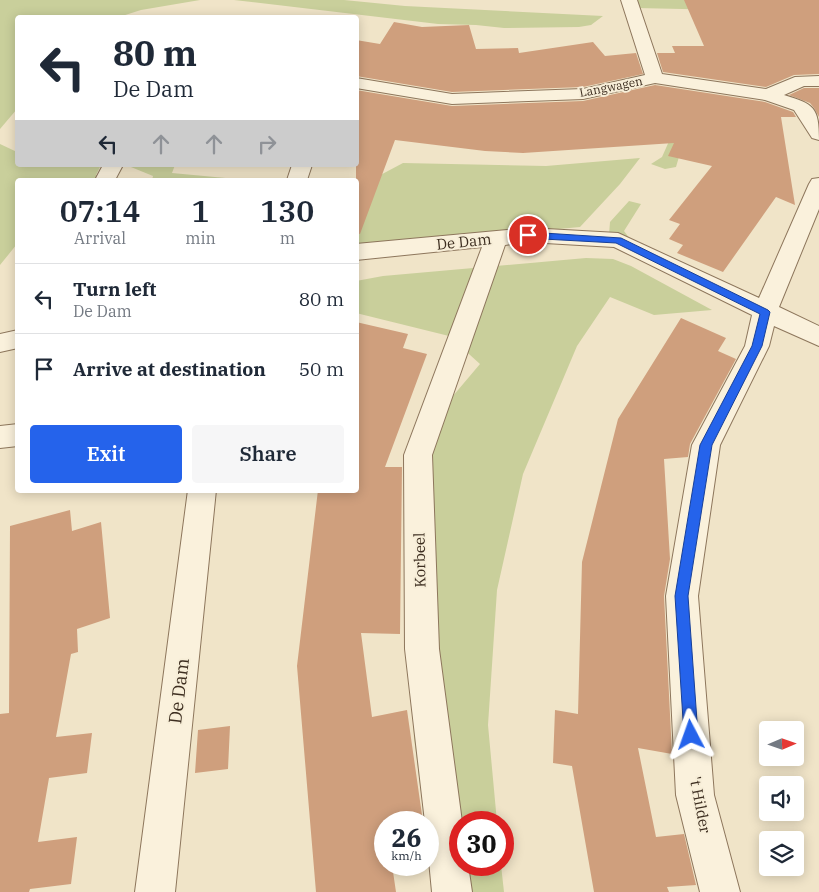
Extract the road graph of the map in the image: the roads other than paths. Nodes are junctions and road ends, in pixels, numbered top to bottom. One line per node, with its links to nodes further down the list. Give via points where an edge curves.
1 (629, 0): 2 (street)
2 (655, 78): 4 (street, Langwagen, via 583,94 452,99); 5 (street, Langwagen)
3 (819, 81): 5 (street, via 801,82)
4 (359, 84)
5 (768, 95): 6 (street, Langwagen, via 801,106)
6 (819, 134)
7 (819, 184): 10 (street)
8 (496, 239): 9 (street, De Dam); 10 (street, De Dam, via 528,235 618,240); 18 (street, Korbeel, via 418,455 422,649)
9 (359, 252)
10 (765, 312): 11 (street, De Dam); 19 (street, 't Hilder, via 757,346 706,445 682,596 695,795)
11 (819, 337)
12 (15, 340): 13 (street)
13 (0, 343)
14 (15, 435): 15 (street)
15 (0, 437)
16 (202, 493): 17 (street, De Dam)
17 (155, 892)
18 (452, 892)
19 (720, 892)

